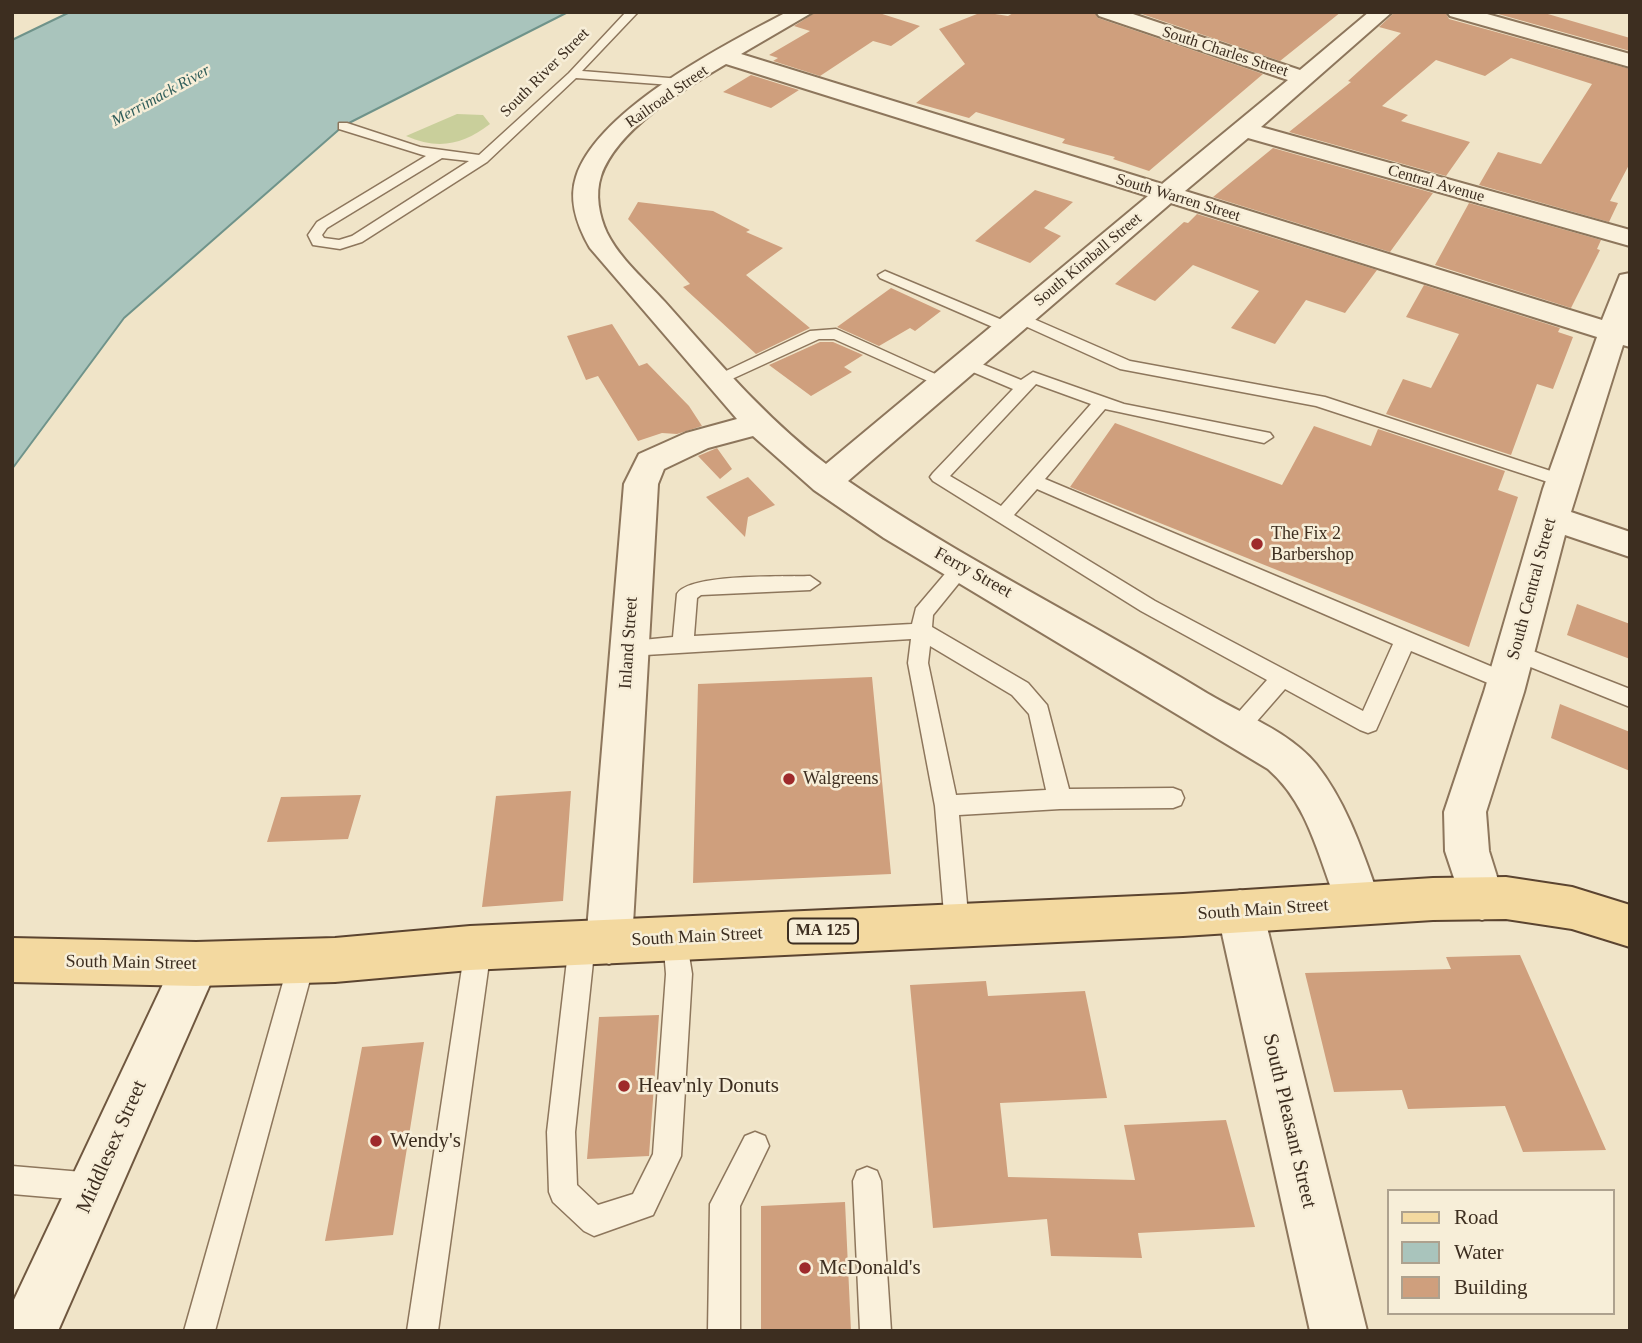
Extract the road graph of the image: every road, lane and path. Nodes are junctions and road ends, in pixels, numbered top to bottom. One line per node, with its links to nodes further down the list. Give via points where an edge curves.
1 (633, 12): 8 (lane, South River Street)
2 (803, 12): 6 (street, Railroad Street)
3 (1106, 12): 9 (street, South Charles Street)
4 (1382, 12): 9 (street, South Kimball Street)
5 (1457, 12): 7 (street)
6 (727, 57): 10 (street, Railroad Street); 15 (street, South Warren Street)
7 (1630, 61)
8 (573, 75): 10 (lane); 14 (lane, South River Street)
9 (1304, 78): 12 (street, South Kimball Street)
10 (681, 83): 16 (street, Railroad Street, via 621,129 598,153 588,176)
11 (343, 126): 13 (lane)
12 (1243, 129): 15 (street, South Kimball Street); 17 (street, Central Avenue)
13 (436, 155): 14 (lane); 14 (lane, South River Street, via 322,225 315,235 318,242 340,245 357,239)
14 (482, 159)
15 (1165, 195): 20 (street, South Kimball Street); 21 (street, South Warren Street)
16 (589, 221): 23 (street, Ferry Street, via 596,239 625,278)
17 (1630, 238)
18 (886, 275): 20 (lane)
19 (1630, 281): 21 (street, South Central Street)
20 (1014, 323): 22 (street, South Kimball Street); 31 (lane, via 1126,365 1319,401)
21 (1621, 335): 31 (street, South Central Street)
22 (968, 363): 24 (street, South Kimball Street); 25 (lane)
23 (715, 380): 24 (lane, via 816,334 836,334); 27 (street, Ferry Street)
24 (945, 382): 30 (street, South Kimball Street)
25 (1023, 387): 26 (lane, via 1033,377); 32 (lane, via 939,477)
26 (1102, 402): 28 (lane); 29 (lane)
27 (760, 424): 30 (street, Ferry Street); 39 (street, Inland Street, via 696,440 651,462 641,484)
28 (1264, 437)
29 (1034, 481): 32 (lane); 37 (lane)
30 (826, 482): 34 (street, Ferry Street)
31 (1557, 500): 33 (street); 40 (street, South Central Street)
32 (1003, 516): 41 (lane, via 1148,606)
33 (1630, 545)
34 (962, 567): 36 (lane, via 923,613); 43 (street, Ferry Street)
35 (810, 583): 38 (lane, via 698,588 687,594)
36 (922, 631): 38 (lane); 45 (lane, via 1020,689 1039,711); 46 (lane, via 918,663)
37 (1405, 640): 40 (lane); 41 (lane, via 1368,724)
38 (683, 645): 39 (lane)
39 (629, 648): 53 (street, Inland Street)
40 (1511, 667): 42 (lane); 47 (street, South Central Street, via 1465,812 1466,851)
41 (1282, 678): 43 (lane)
42 (1630, 698)
43 (1236, 730): 48 (street, Ferry Street, via 1288,762 1323,810)
44 (1173, 798): 45 (lane)
45 (1060, 799): 46 (lane)
46 (947, 806): 50 (lane)
47 (1482, 899): 48 (main road, South Main Street / MA 125); 51 (main road, South Main Street / MA 125, via 1572,908)
48 (1359, 903): 49 (main road, South Main Street / MA 125)
49 (1240, 911): 50 (main road, South Main Street / MA 125); 67 (street, South Pleasant Street)
50 (957, 926): 52 (main road, South Main Street / MA 125)
51 (1630, 926)
52 (676, 938): 53 (main road, South Main Street / MA 125); 53 (lane, via 679,974 667,1156 643,1205 594,1221 564,1192 561,1132)
53 (596, 942): 54 (main road, South Main Street / MA 125)
54 (478, 948): 56 (main road, South Main Street / MA 125); 64 (lane)
55 (12, 960): 57 (main road, South Main Street / MA 125)
56 (302, 961): 57 (main road, South Main Street / MA 125); 63 (lane)
57 (196, 964): 61 (street, Middlesex Street)
58 (755, 1146): 65 (lane, via 726,1204)
59 (12, 1180): 61 (lane)
60 (867, 1181): 66 (lane)
61 (94, 1187): 62 (street, Middlesex Street)
62 (29, 1331)
63 (199, 1331)
64 (422, 1331)
65 (724, 1331)
66 (876, 1331)
67 (1339, 1331)

